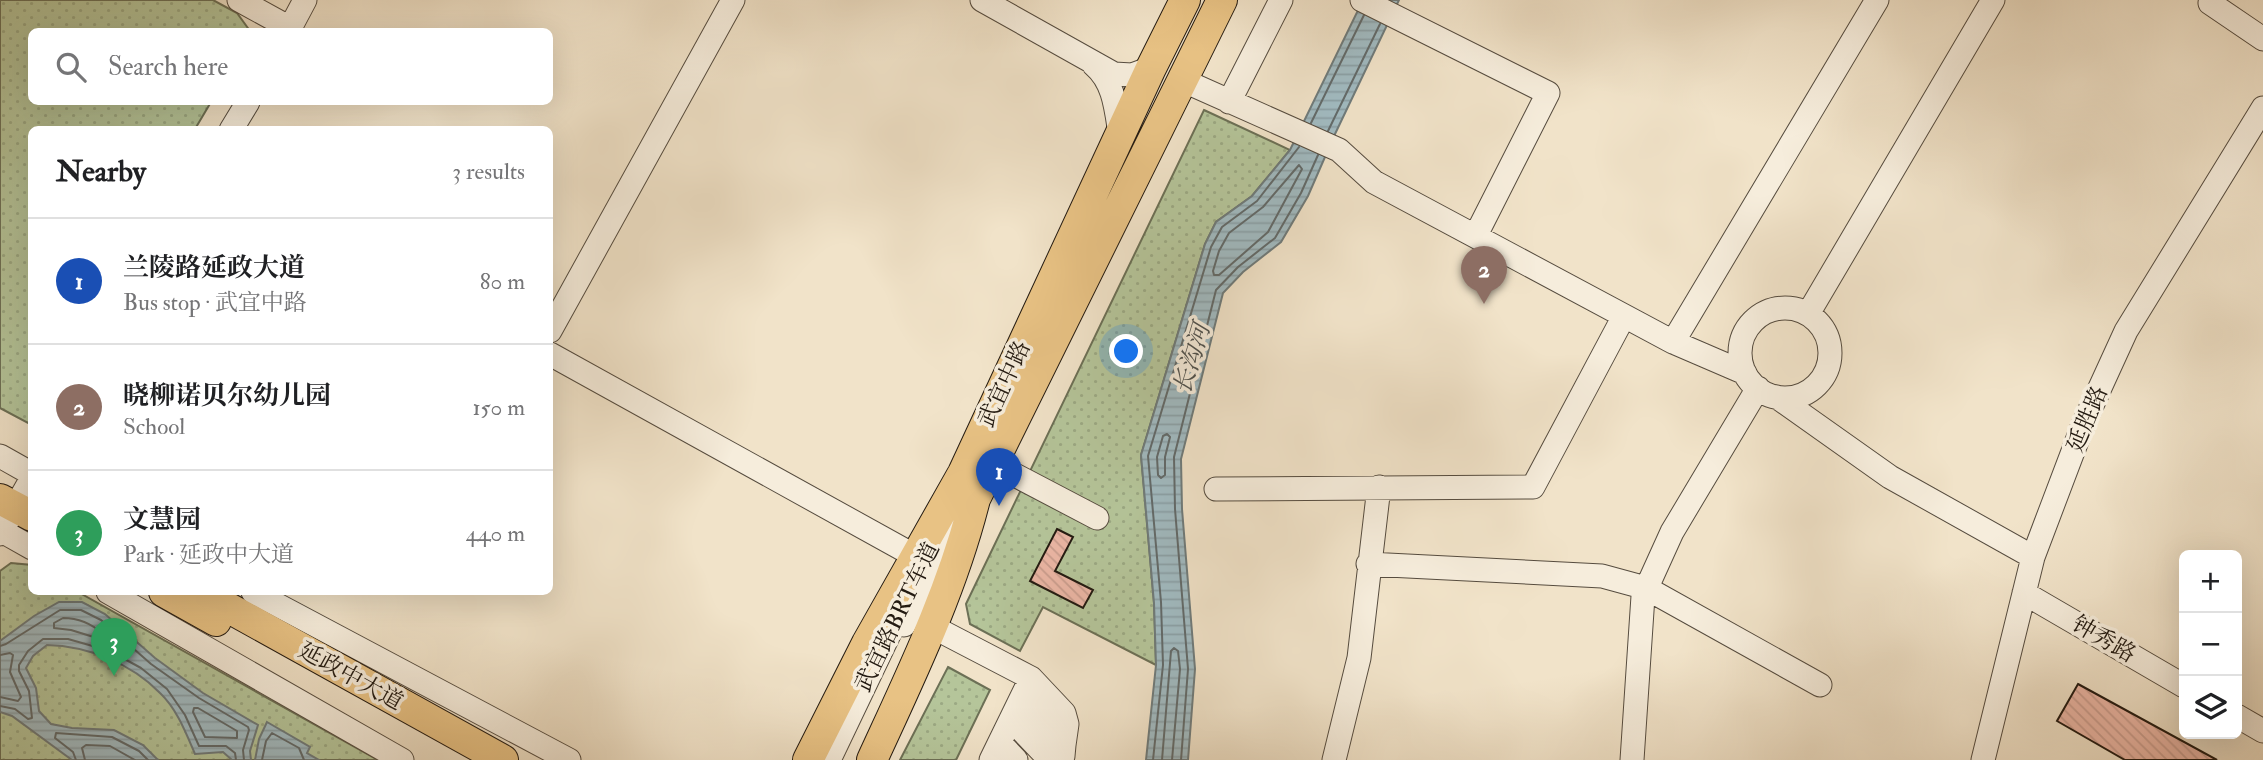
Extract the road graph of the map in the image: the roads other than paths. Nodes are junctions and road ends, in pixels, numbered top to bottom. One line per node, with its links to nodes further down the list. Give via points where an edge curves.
1 (239, 0): 12 (street)
2 (305, 0): 13 (street)
3 (733, 0): 26 (street)
4 (982, 0): 15 (street)
5 (1185, 0): 16 (main road, 武宜中路)
6 (1222, 0): 17 (main road, 武宜中路)
7 (1280, 0): 18 (street)
8 (1362, 0): 23 (street, via 1548,93)
9 (1877, 0): 27 (street)
10 (1993, 0): 24 (street)
11 (2210, 4): 14 (street)
12 (286, 28)
13 (290, 28)
14 (2263, 39)
15 (1092, 62): 16 (street, via 1114,74 1132,75); 22 (street, via 1105,74)
16 (1151, 68): 22 (main road, 武宜中路)
17 (1182, 80): 18 (street); 31 (main road, 武宜中路)
18 (1229, 102): 23 (street, via 1339,150 1374,182)
19 (245, 105): 21 (street)
20 (2263, 108): 39 (street, 延胜路, via 2126,331 2083,425)
21 (234, 126)
22 (1120, 134): 32 (main road, 武宜中路)
23 (1476, 235): 25 (street)
24 (1808, 314): 29 (street, via 1780,308 1766,312 1745,331 1741,359); 29 (street, via 1819,323 1830,348 1824,375 1804,393 1791,397)
25 (1624, 316): 27 (street); 33 (street, via 1533,487)
26 (553, 326)
27 (1673, 342): 29 (street)
28 (553, 356): 38 (street)
29 (1760, 386): 39 (street, via 1890,477); 41 (street, via 1672,532)
30 (0, 456): 35 (street)
31 (992, 463): 32 (main road, 武宜中路); 36 (street)
32 (969, 486): 38 (main road, 武宜中路); 47 (main road, 武宜中路, via 963,546); 61 (street, 武宜路BRT车道, via 951,506); 62 (street, 武宜路BRT车道)
33 (1379, 487): 34 (street); 40 (street)
34 (1216, 489)
35 (15, 504): 37 (street)
36 (1097, 518)
37 (28, 538)
38 (915, 556): 60 (main road, 武宜中路)
39 (2033, 557): 42 (street, 延胜路)
40 (1368, 564): 41 (street, via 1602,576); 65 (street, via 1359,658)
41 (1646, 588): 50 (street); 66 (street)
42 (2024, 593): 49 (street, 钟秀路); 67 (street, 延胜路)
43 (113, 595): 56 (street)
44 (169, 595): 57 (main road, 延政中大道)
45 (205, 595): 58 (main road, 延政中大道)
46 (259, 595): 59 (street)
47 (933, 627): 48 (street); 63 (main road, 武宜中路)
48 (1031, 678): 51 (street); 55 (street, via 1064,713 1067,724)
49 (2179, 683)
50 (1820, 685)
51 (1016, 709): 54 (street); 55 (street)
52 (2242, 719): 53 (street)
53 (2263, 731)
54 (996, 751): 64 (street)
55 (1059, 755)
56 (402, 760)
57 (462, 760)
58 (503, 760)
59 (569, 760)
60 (808, 760)
61 (829, 760)
62 (839, 760)
63 (872, 760)
64 (1016, 760)
65 (1334, 760)
66 (1632, 760)
67 (1983, 760)

